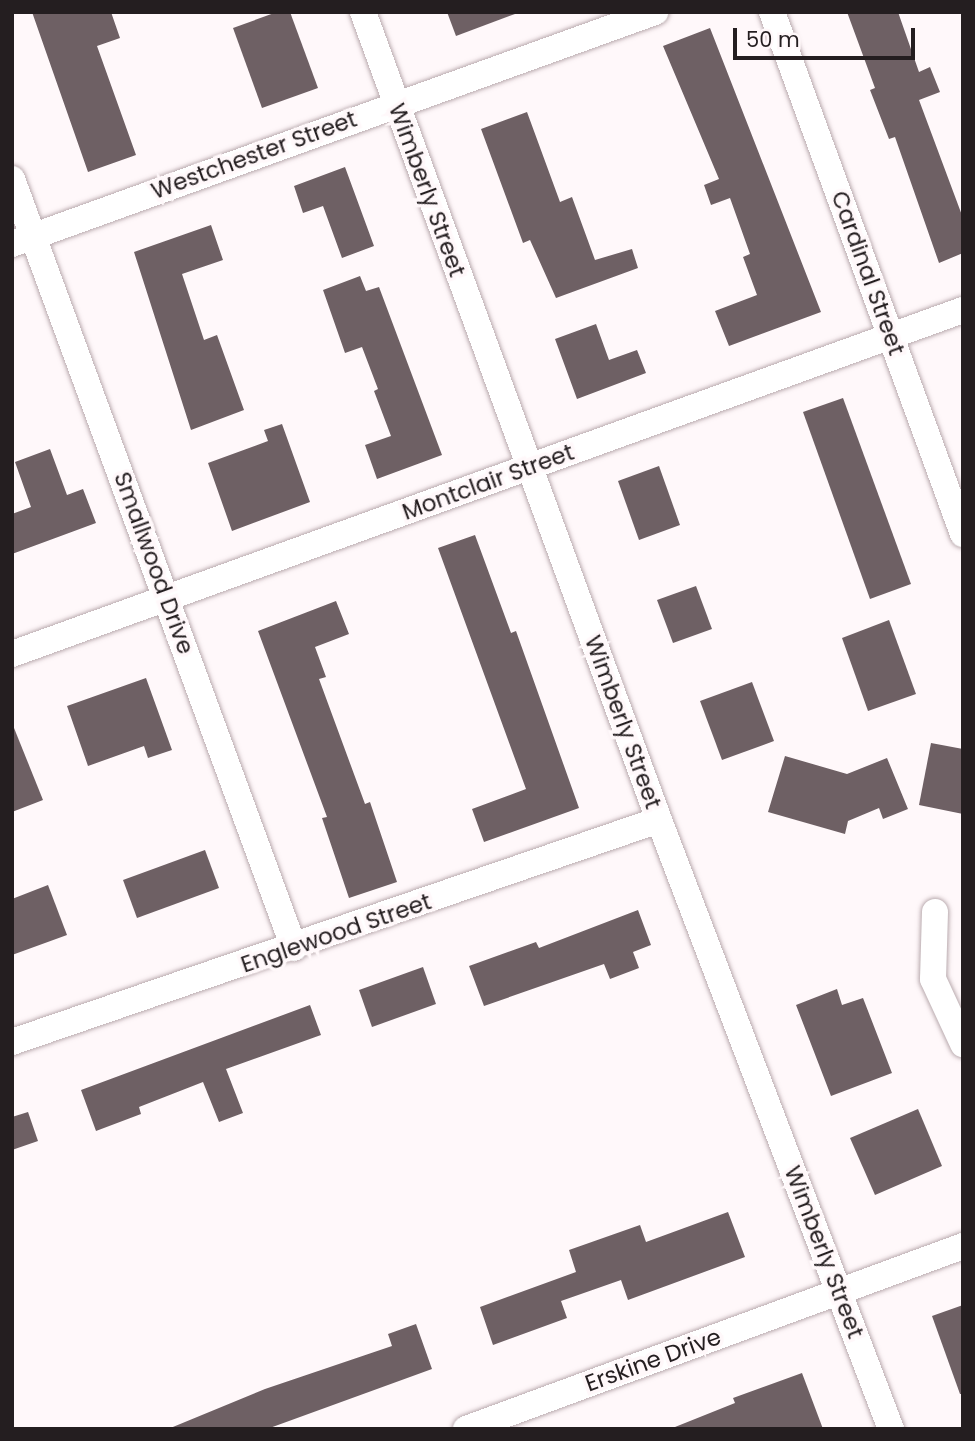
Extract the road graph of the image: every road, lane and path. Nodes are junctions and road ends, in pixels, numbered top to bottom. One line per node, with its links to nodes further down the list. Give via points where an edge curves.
1 (363, 12): 4 (street, Wimberly Street)
2 (655, 12): 4 (street, Westchester Street)
3 (772, 12): 8 (street, Cardinal Street)
4 (396, 103): 6 (street, Westchester Street); 9 (street, Wimberly Street)
5 (12, 179): 6 (street, Smallwood Drive)
6 (23, 240): 11 (street, Smallwood Drive)
7 (963, 310): 8 (street, Montclair Street)
8 (891, 335): 9 (street, Montclair Street); 10 (street, Cardinal Street)
9 (528, 467): 11 (street, Montclair Street); 13 (street, Wimberly Street)
10 (963, 534)
11 (168, 599): 12 (street, Montclair Street); 15 (street, Smallwood Drive)
12 (12, 654)
13 (659, 820): 15 (street, Englewood Street); 19 (street, Wimberly Street)
14 (935, 912): 17 (street, via 933,979)
15 (294, 948): 16 (street, Englewood Street)
16 (12, 1042)
17 (963, 1044)
18 (963, 1246): 19 (street, Erskine Drive)
19 (839, 1291): 20 (street, Erskine Drive); 21 (street, Wimberly Street)
20 (466, 1429)
21 (891, 1429)

